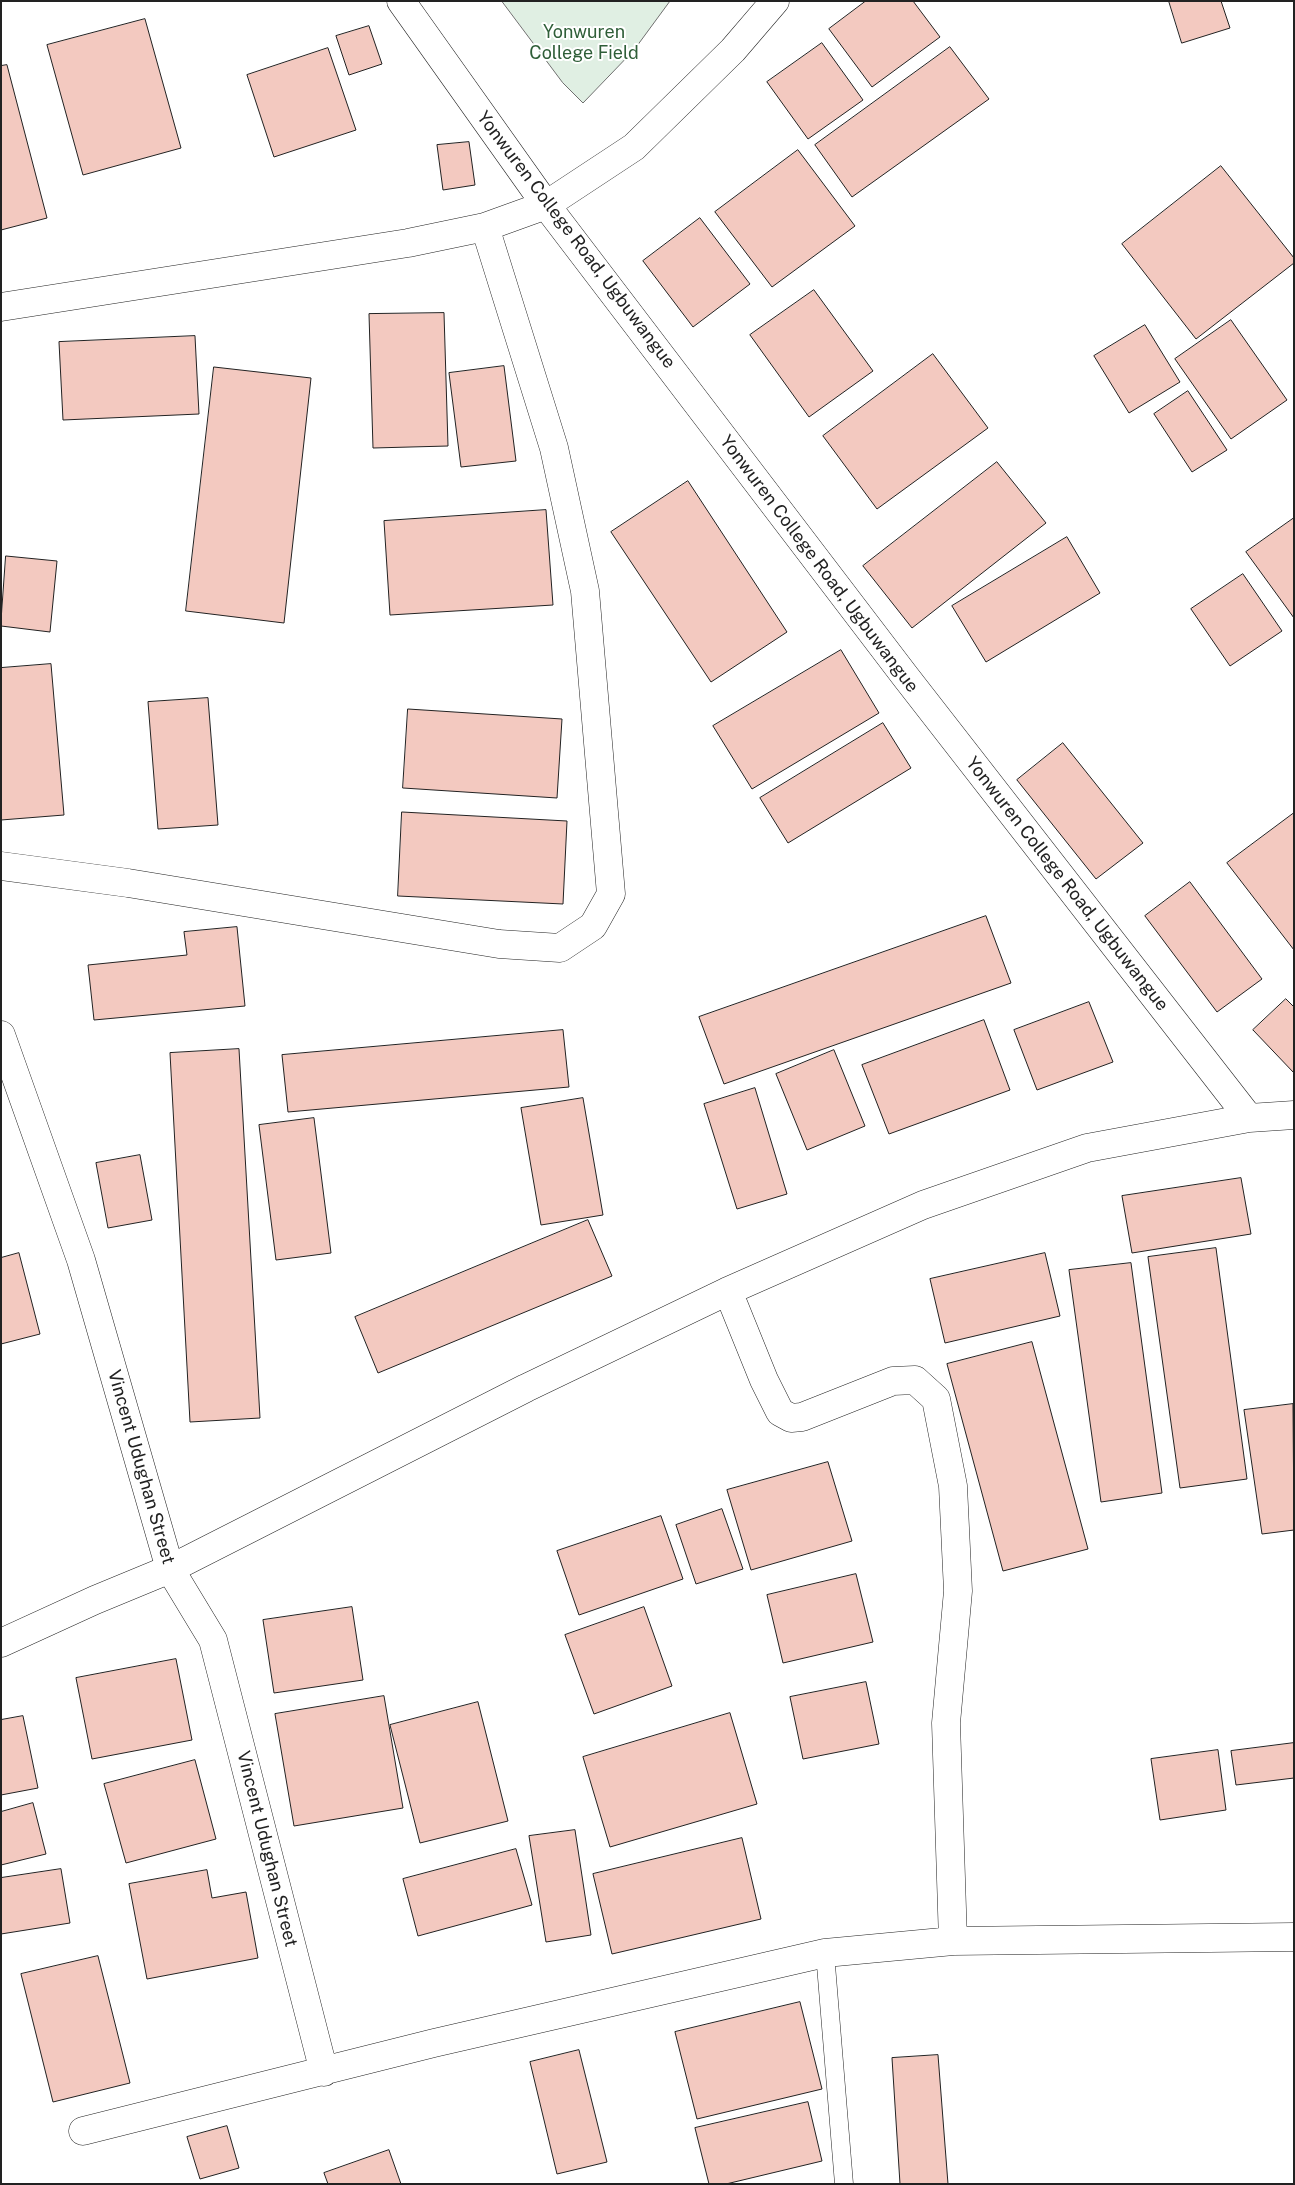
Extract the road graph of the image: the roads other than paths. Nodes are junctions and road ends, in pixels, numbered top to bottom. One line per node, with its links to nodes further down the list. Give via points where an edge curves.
1 (401, 1): 3 (street, Yonwuren College Road, Ugbuwangue)
2 (775, 1): 3 (street, via 733,50 634,147)
3 (546, 204): 4 (street); 9 (street, Yonwuren College Road, Ugbuwangue, via 904,676)
4 (484, 227): 5 (street, via 408,243); 6 (street, via 554,448 585,591 611,894 593,926 560,948 499,944)
5 (1, 307)
6 (1, 866)
7 (1, 1035): 11 (street, Vincent Udughan Street, via 81,1260)
8 (1294, 1115): 9 (street)
9 (1249, 1118): 10 (street, via 1087,1148 923,1205)
10 (728, 1291): 11 (street, via 526,1388); 14 (street, via 764,1380 780,1412 791,1418 802,1417 893,1381 915,1380 936,1399 953,1486 958,1591 946,1723)
11 (170, 1569): 12 (street); 16 (street, Vincent Udughan Street, via 213,1640)
12 (1, 1643)
13 (1294, 1937): 14 (street)
14 (954, 1941): 15 (street)
15 (825, 1953): 16 (street, via 434,2043); 18 (lane)
16 (324, 2072): 17 (street)
17 (83, 2131)
18 (844, 2184)

